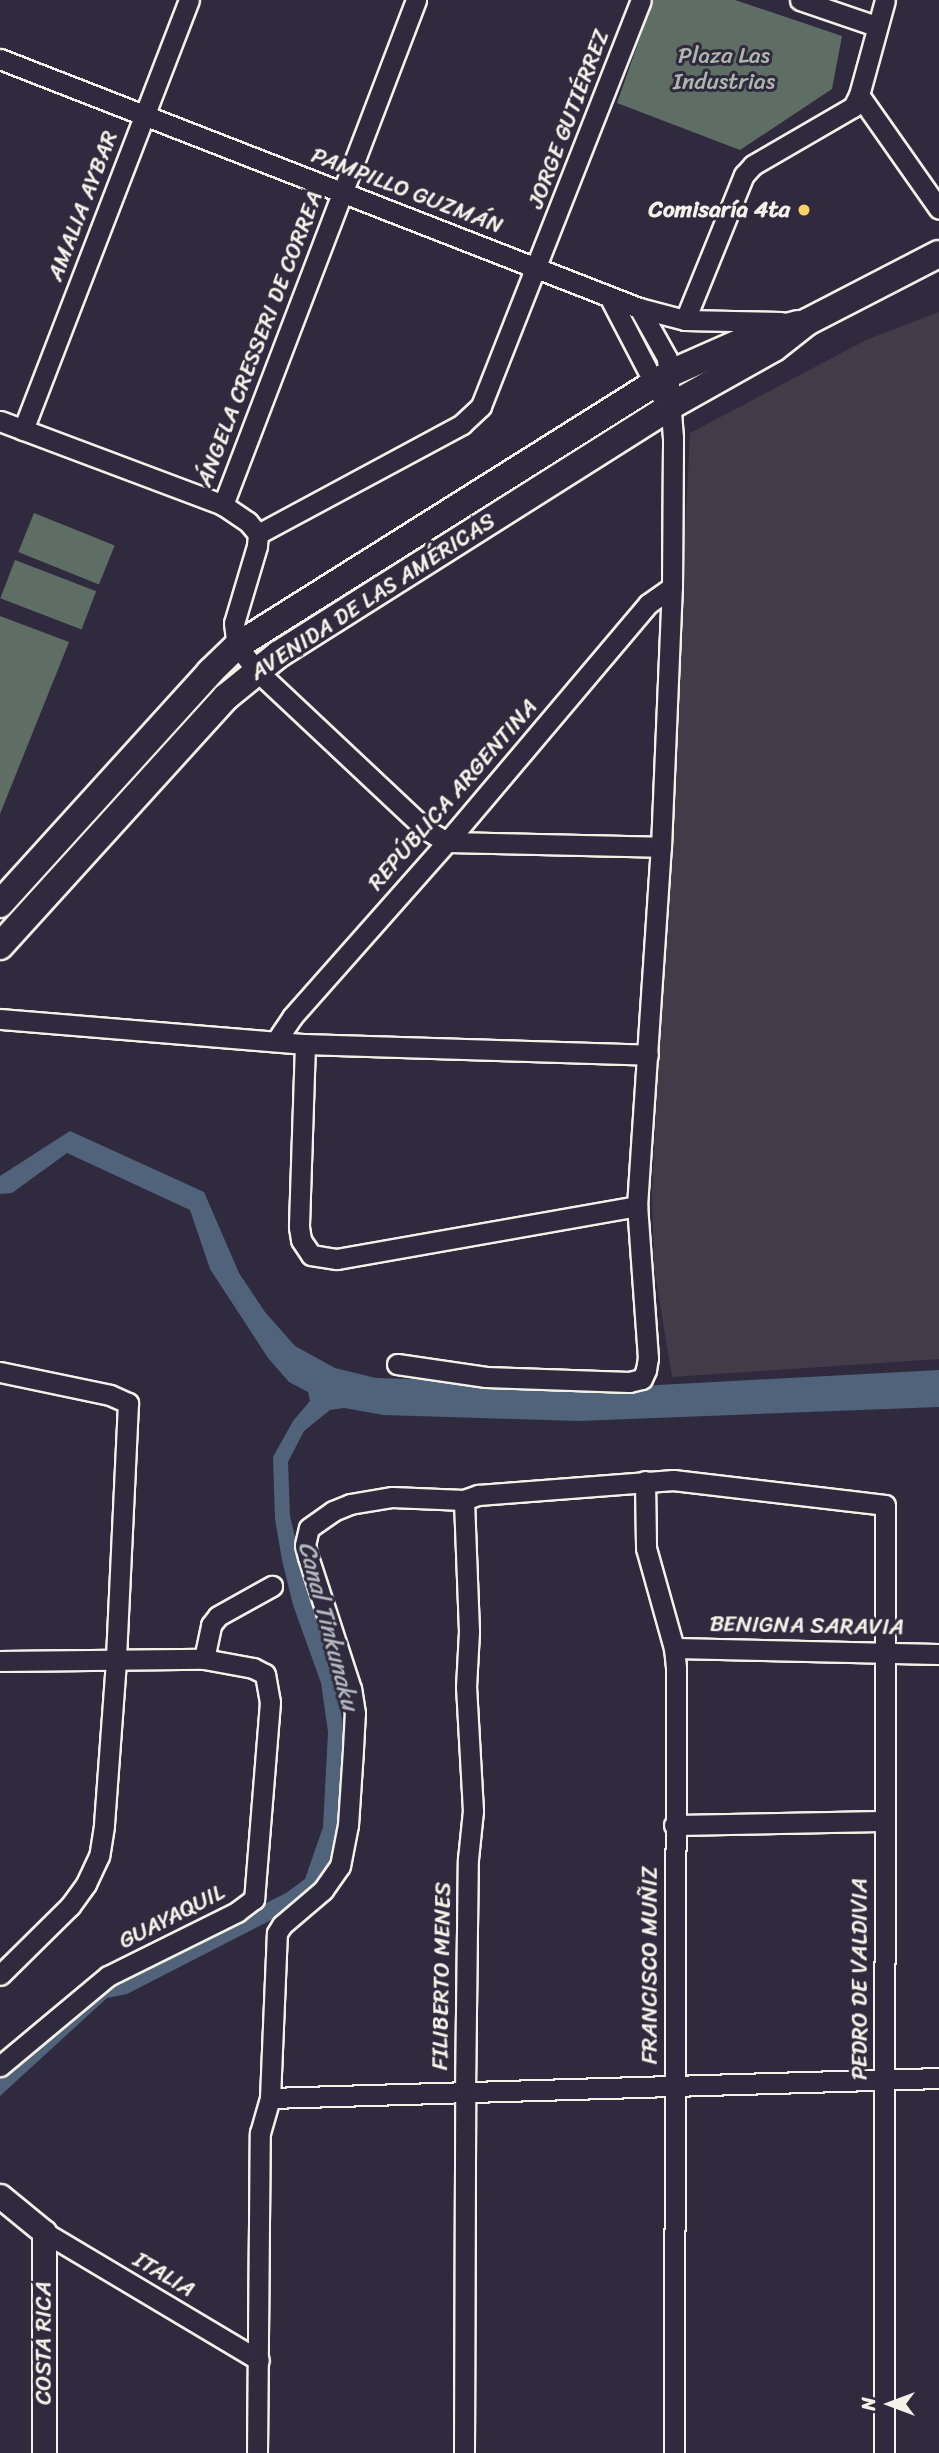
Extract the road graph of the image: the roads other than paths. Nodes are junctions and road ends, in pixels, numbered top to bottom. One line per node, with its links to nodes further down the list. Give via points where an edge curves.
1 (189, 0): 9 (street, AMALIA AYBAR)
2 (416, 0): 10 (street, ÁNGELA CRESSERI DE CORREA)
3 (642, 0): 13 (street, JORGE GUTIÉRREZ)
4 (800, 0): 6 (street)
5 (885, 0): 6 (street)
6 (876, 26): 8 (street)
7 (0, 59): 9 (street, PAMPILLO GUZMÁN)
8 (859, 95): 11 (street); 16 (street, via 842,115 744,175)
9 (145, 115): 10 (street, PAMPILLO GUZMÁN); 20 (street, AMALIA AYBAR)
10 (342, 193): 13 (street, PAMPILLO GUZMÁN); 21 (street, ÁNGELA CRESSERI DE CORREA)
11 (939, 209)
12 (939, 254): 17 (main road, AVENIDA DE LAS AMÉRICAS)
13 (538, 268): 14 (street, PAMPILLO GUZMÁN); 22 (street, JORGE GUTIÉRREZ, via 481,406 472,416)
14 (610, 298): 15 (street, PAMPILLO GUZMÁN); 18 (street)
15 (639, 309): 16 (street, PAMPILLO GUZMÁN); 18 (street, via 660,342)
16 (685, 320): 17 (street, PAMPILLO GUZMÁN)
17 (807, 322): 18 (main road, AVENIDA DE LAS AMÉRICAS, via 774,348)
18 (665, 388): 23 (street, via 673,438); 24 (main road, AVENIDA DE LAS AMÉRICAS); 25 (main road, AVENIDA DE LAS AMÉRICAS)
19 (0, 421): 20 (street)
20 (23, 430): 21 (street)
21 (223, 505): 22 (street, ÁNGELA CRESSERI DE CORREA)
22 (258, 534): 24 (street, via 234,623)
23 (672, 587): 26 (street, REPÚBLICA ARGENTINA, via 648,604); 27 (street)
24 (237, 646): 25 (street); 28 (main road, AVENIDA DE LAS AMÉRICAS)
25 (257, 671): 26 (street, via 425,829); 29 (main road, AVENIDA DE LAS AMÉRICAS, via 226,697)
26 (447, 842): 27 (street); 31 (street, REPÚBLICA ARGENTINA, via 292,1017)
27 (661, 847): 33 (street)
28 (0, 904)
29 (0, 946)
30 (0, 1019): 31 (street)
31 (276, 1041): 32 (street)
32 (305, 1044): 33 (street); 34 (street, via 299,1227 301,1240 312,1255 337,1259)
33 (648, 1055): 34 (street)
34 (637, 1206): 35 (street, via 648,1358 642,1379 486,1377)
35 (397, 1364)
36 (0, 1372): 45 (street, via 110,1395 128,1403)
37 (645, 1481): 38 (street, via 478,1495); 40 (street, FRANCISCO MUÑIZ, via 646,1548); 41 (street, PEDRO DE VALDIVIA, via 684,1480 885,1505)
38 (464, 1500): 53 (street, FILIBERTO MENES, via 472,1811); 54 (street, via 370,1500 333,1511 309,1528 305,1545 355,1713 344,1848 331,1882 277,1933)
39 (272, 1586): 43 (street, via 219,1616 211,1625)
40 (674, 1648): 41 (street, BENIGNA SARAVIA); 47 (street, FRANCISCO MUÑIZ)
41 (886, 1652): 42 (street, BENIGNA SARAVIA); 46 (street, PEDRO DE VALDIVIA)
42 (939, 1654)
43 (204, 1659): 45 (street); 49 (street, GUAYAQUIL, via 265,1674 270,1702 254,1899 237,1912 108,1976)
44 (0, 1661): 45 (street)
45 (116, 1661): 48 (street, via 99,1856 70,1906)
46 (884, 1821): 47 (street); 51 (street, PEDRO DE VALDIVIA)
47 (674, 1825): 52 (street, FRANCISCO MUÑIZ)
48 (0, 1975)
49 (0, 2066)
50 (939, 2078): 51 (street)
51 (885, 2079): 52 (street); 62 (street, PEDRO DE VALDIVIA)
52 (675, 2084): 53 (street); 61 (street, FRANCISCO MUÑIZ)
53 (465, 2093): 54 (street); 60 (street, FILIBERTO MENES)
54 (270, 2098): 57 (street, via 260,2133)
55 (0, 2196): 56 (street)
56 (44, 2232): 57 (street, ITALIA); 58 (street, COSTA RICA)
57 (258, 2360): 59 (street)
58 (44, 2453)
59 (257, 2453)
60 (464, 2453)
61 (674, 2453)
62 (884, 2453)

